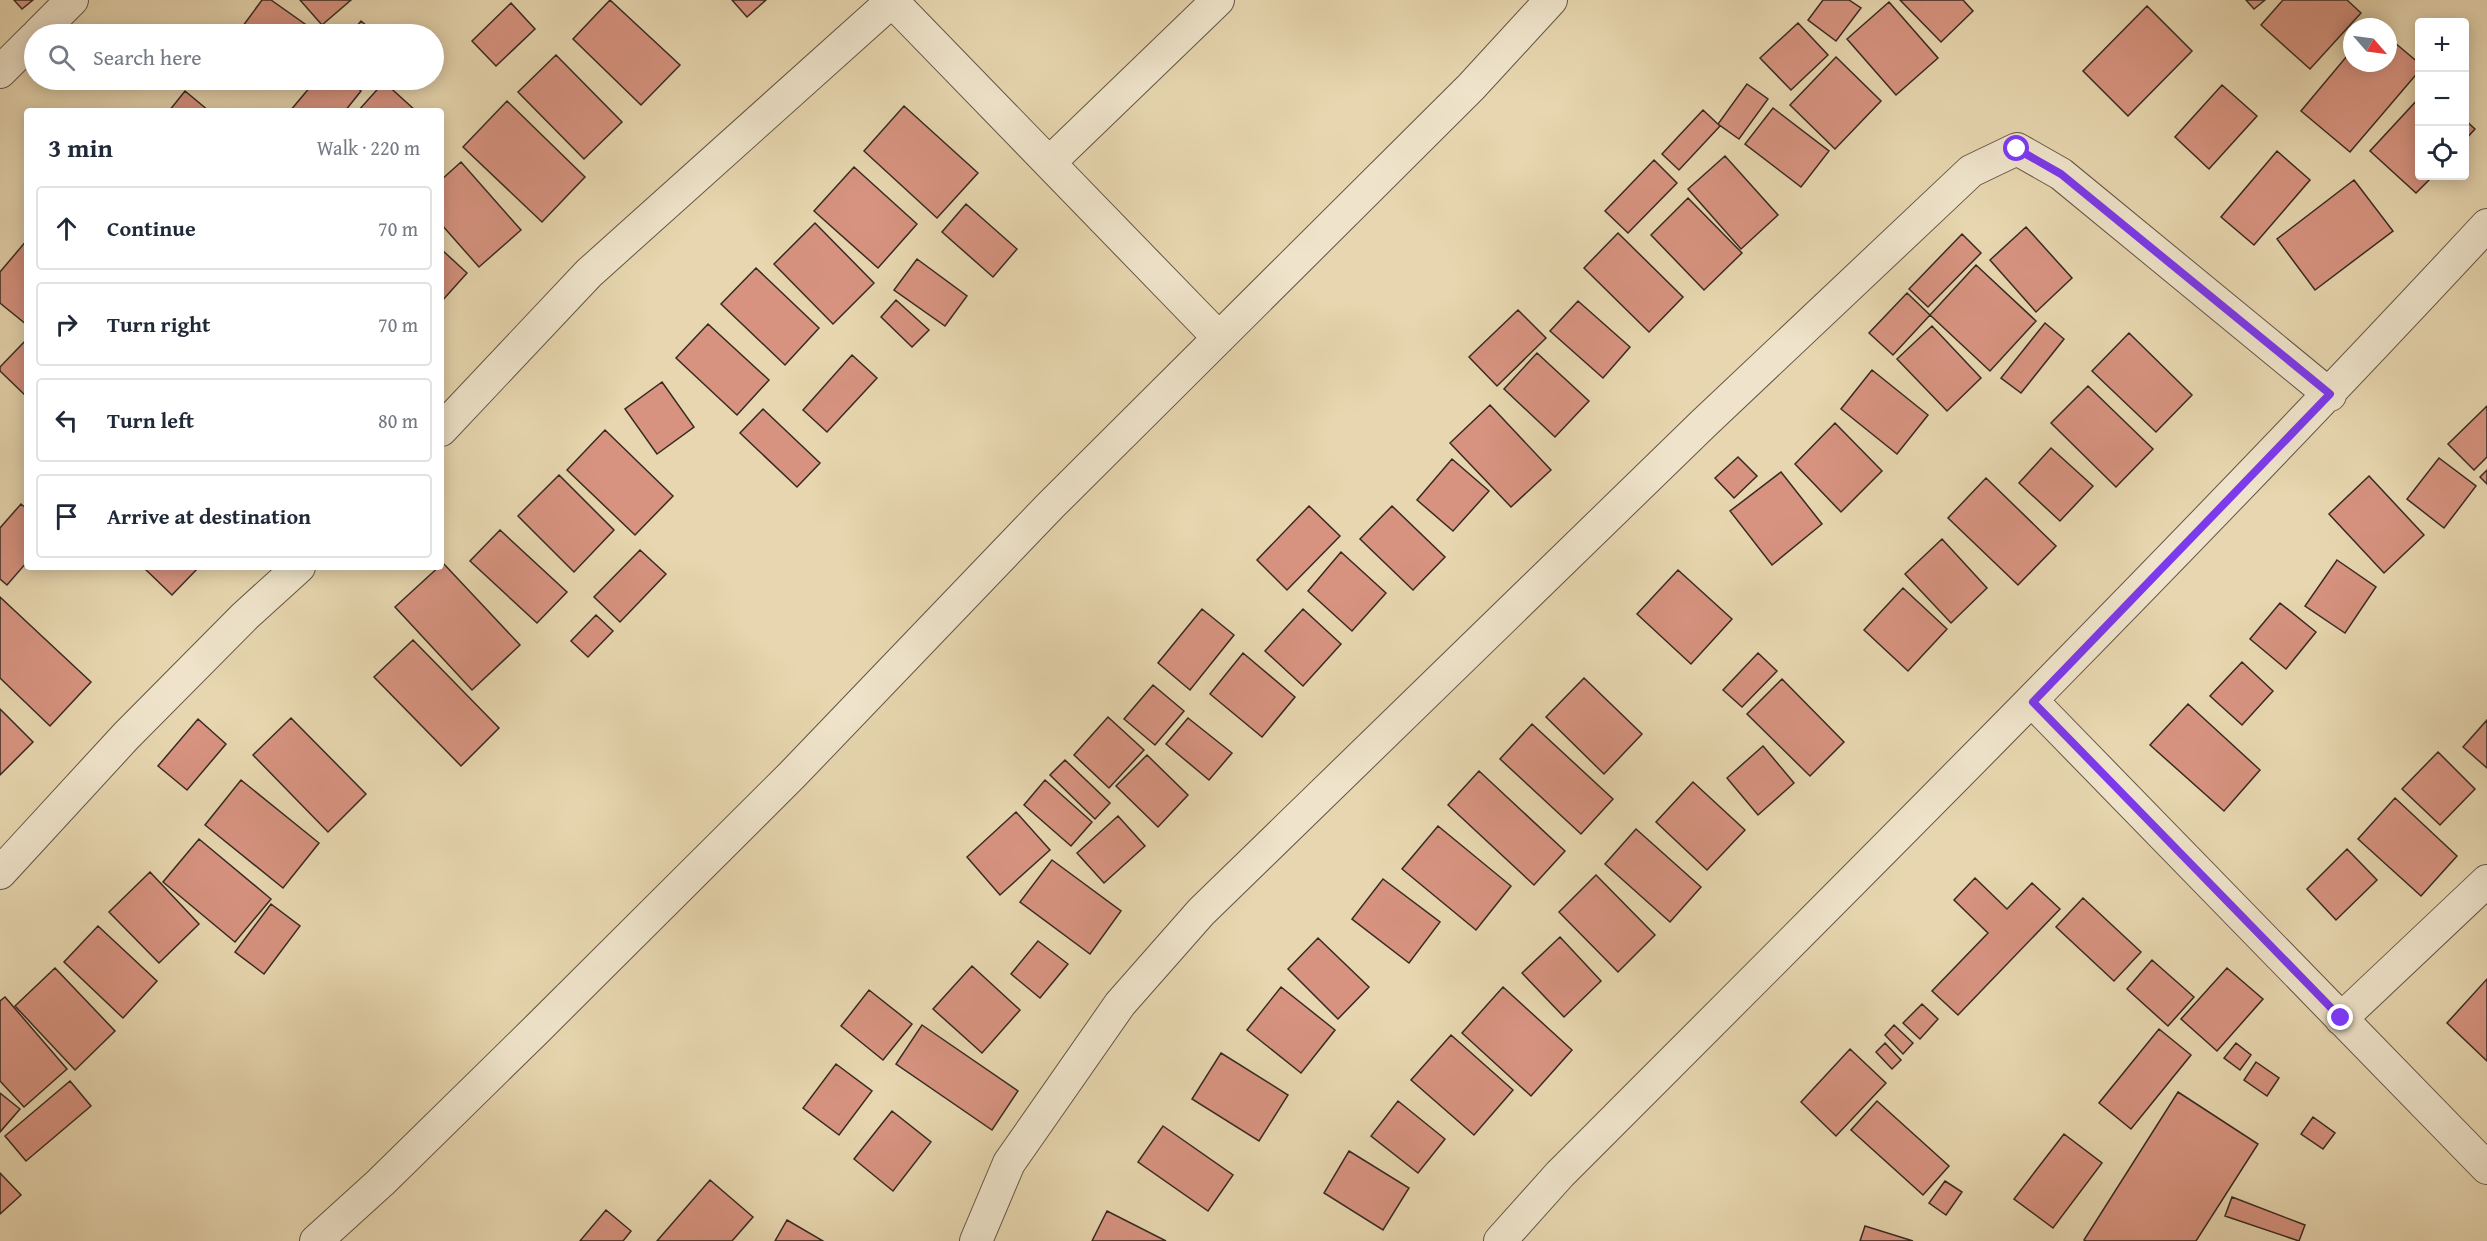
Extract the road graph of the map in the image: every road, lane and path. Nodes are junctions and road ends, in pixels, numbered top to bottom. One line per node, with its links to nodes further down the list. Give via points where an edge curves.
1 (72, 0): 5 (street)
2 (1218, 0): 8 (street)
3 (1551, 0): 10 (street, via 1472,87)
4 (892, 1): 8 (street); 12 (street, via 589,273)
5 (48, 24)
6 (24, 48): 7 (street)
7 (0, 72)
8 (1049, 163): 10 (street)
9 (2487, 225): 11 (street)
10 (1220, 338): 19 (street, via 1051,505 759,808 381,1182)
11 (2330, 394): 14 (street); 20 (street, via 2061,174 2017,149 1971,171 1703,424 1201,912 1120,1004 1009,1163)
12 (444, 427)
13 (296, 570): 15 (street, via 126,736)
14 (2033, 702): 17 (street); 21 (street, via 1569,1165)
15 (0, 873)
16 (2487, 881): 17 (street)
17 (2341, 1018): 18 (street)
18 (2487, 1168)
19 (316, 1241)
20 (976, 1241)
21 (1500, 1241)

